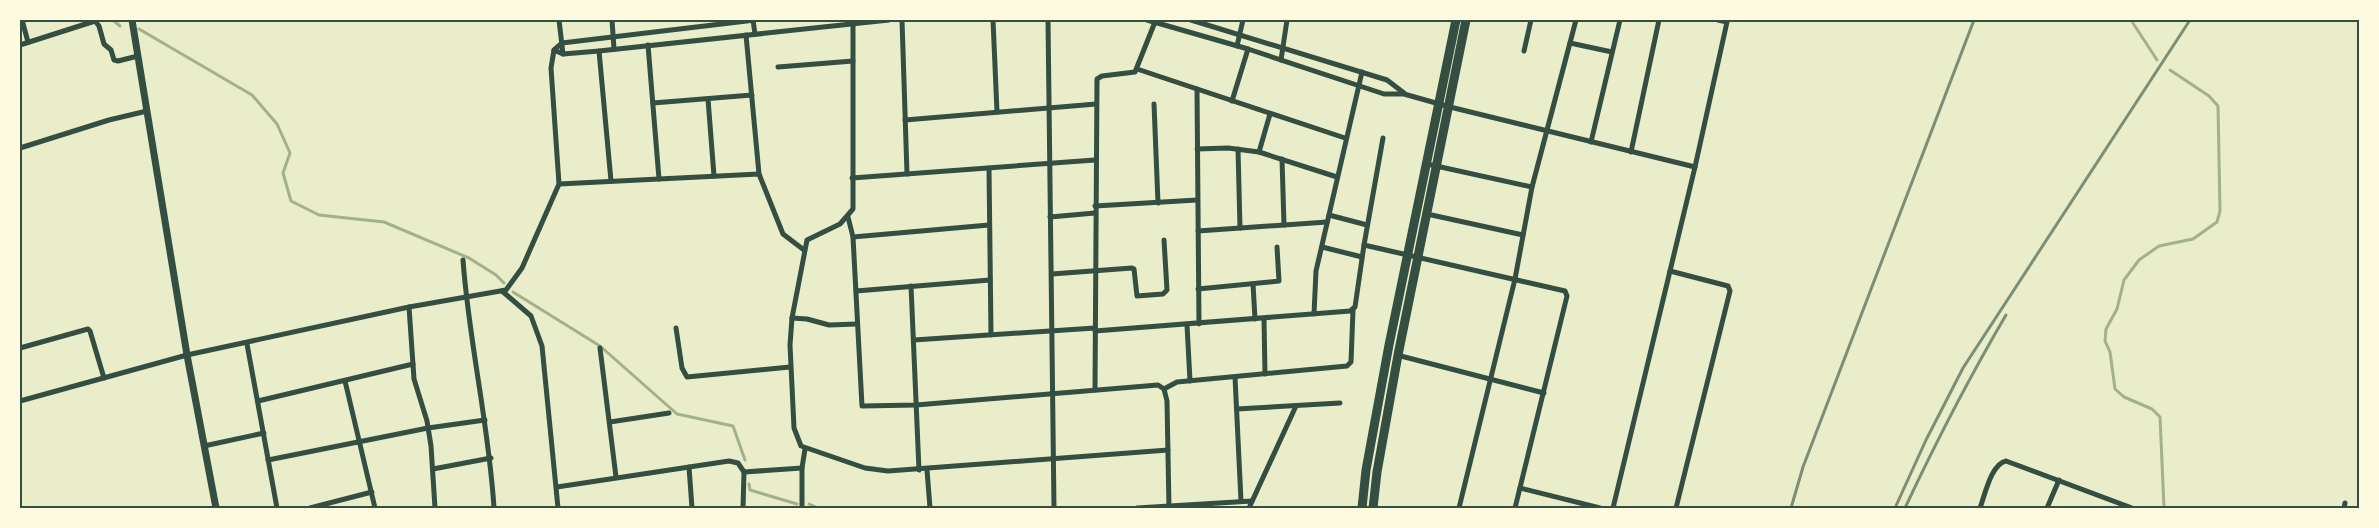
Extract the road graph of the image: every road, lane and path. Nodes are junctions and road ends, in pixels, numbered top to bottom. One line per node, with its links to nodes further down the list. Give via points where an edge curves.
1 (22, 20): 28 (street)
2 (132, 20): 42 (street)
3 (560, 20): 29 (street)
4 (612, 20): 27 (street)
5 (754, 20): 24 (street); 27 (street)
6 (889, 20): 21 (street)
7 (902, 20): 63 (street)
8 (993, 20): 61 (street)
9 (1048, 20): 58 (street)
10 (1147, 20): 22 (street)
11 (1192, 20): 23 (street); 26 (street)
12 (1243, 20): 26 (street)
13 (1287, 20): 36 (street)
14 (1456, 20): 57 (main road)
15 (1466, 20): 59 (main road)
16 (1531, 20): 38 (street)
17 (1576, 20): 30 (street)
18 (1620, 20): 40 (street)
19 (1659, 20): 72 (street)
20 (1718, 20): 78 (street, via 1727,22)
21 (853, 22): 24 (street); 44 (street)
22 (1155, 22): 23 (street); 46 (street)
23 (1191, 33): 33 (street)
24 (755, 34): 25 (street)
25 (746, 35): 32 (street); 51 (street)
26 (1240, 36): 33 (street); 36 (street)
27 (614, 38): 29 (street); 34 (street)
28 (28, 42): 31 (street); 42 (street, via 95,21 114,60)
29 (562, 43): 37 (street); 41 (street)
30 (1570, 43): 40 (street); 64 (street)
31 (20, 44)
32 (648, 46): 34 (street); 54 (street)
33 (1237, 46): 35 (street)
34 (614, 49): 39 (street)
35 (1248, 49): 43 (street); 53 (street)
36 (1283, 49): 43 (street); 47 (street)
37 (554, 50): 41 (street); 87 (street, via 551,68)
38 (1524, 50)
39 (599, 51): 41 (street); 86 (street)
40 (1612, 52): 67 (street)
41 (562, 54)
42 (138, 56): 60 (street)
43 (1281, 60): 48 (street)
44 (853, 61): 45 (street); 84 (street)
45 (778, 68)
46 (1137, 69): 49 (street); 55 (street, via 1132,74 1098,77)
47 (1362, 72): 48 (street); 50 (street, via 1387,80)
48 (1358, 85): 50 (street, via 1384,94); 65 (street)
49 (1197, 89): 53 (street); 69 (street)
50 (1404, 94): 57 (street)
51 (752, 95): 52 (street); 80 (street)
52 (708, 99): 54 (street); 82 (street)
53 (1232, 101): 62 (street)
54 (653, 103): 85 (street)
55 (1096, 104): 58 (street); 73 (street)
56 (1154, 104): 90 (street)
57 (1439, 104): 59 (street); 76 (main road)
58 (1050, 107): 61 (street); 75 (street)
59 (1450, 107): 64 (street); 77 (main road)
60 (147, 111): 68 (street); 142 (street)
61 (997, 112): 63 (street)
62 (1270, 114): 65 (street); 71 (street)
63 (905, 120): 81 (street)
64 (1547, 131): 67 (street); 88 (street)
65 (1345, 138): 83 (street)
66 (1384, 138): 100 (street)
67 (1591, 142): 72 (street)
68 (20, 148)
69 (1197, 148): 70 (street); 89 (street)
70 (1238, 149): 71 (street); 101 (street)
71 (1259, 152): 74 (street)
72 (1631, 152): 78 (street)
73 (1095, 160): 75 (street); 91 (street)
74 (1282, 160): 83 (street); 99 (street)
75 (1049, 164): 79 (street); 96 (street)
76 (1427, 164): 77 (street); 111 (main road)
77 (1436, 166): 88 (street); 94 (main road)
78 (1696, 167): 114 (street)
79 (988, 168): 81 (street); 98 (street)
80 (759, 174): 82 (street); 109 (street, via 779,226 788,239)
81 (907, 174): 84 (street)
82 (714, 176): 85 (street)
83 (1337, 177): 93 (street)
84 (852, 178): 95 (street, via 853,209)
85 (658, 179): 86 (street)
86 (611, 181): 87 (street)
87 (559, 184): 121 (street, via 522,268)
88 (1532, 186): 103 (street)
89 (1197, 200): 90 (street); 102 (street)
90 (1158, 202): 91 (street)
91 (1095, 206): 92 (street)
92 (1095, 213): 96 (street); 113 (street)
93 (1329, 214): 97 (street); 100 (street)
94 (1427, 214): 103 (street); 111 (main road)
95 (848, 217): 104 (street); 109 (street, via 807,240)
96 (1050, 217): 115 (street)
97 (1327, 222): 99 (street); 108 (street)
98 (990, 225): 104 (street); 117 (street)
99 (1284, 225): 101 (street)
100 (1367, 225): 106 (street)
101 (1240, 228): 102 (street)
102 (1198, 231): 120 (street)
103 (1523, 235): 116 (street)
104 (853, 237): 122 (street)
105 (1164, 240): 113 (street, via 1166,290 1163,294 1137,296 1134,268)
106 (1364, 245): 110 (street); 111 (street)
107 (1277, 247): 118 (street, via 1279,281)
108 (1322, 247): 110 (street); 126 (street, via 1314,281)
109 (804, 250): 127 (street)
110 (1362, 256): 125 (street)
111 (1412, 258): 116 (street); 141 (main road); 143 (main road)
112 (463, 260): 123 (street)
113 (1095, 271): 115 (street); 134 (street)
114 (1670, 271): 207 (street); 208 (street, via 1728,286 1730,291)
115 (1052, 274): 135 (street)
116 (1515, 279): 149 (street); 155 (street, via 1565,291 1567,296)
117 (990, 280): 119 (street); 136 (street)
118 (1253, 284): 120 (street); 128 (street)
119 (911, 286): 122 (street); 137 (street)
120 (1198, 289): 131 (street)
121 (502, 291): 123 (street); 182 (street, via 531,316 542,346)
122 (856, 291): 130 (street)
123 (466, 299): 124 (street); 163 (street)
124 (409, 308): 138 (street); 144 (street)
125 (1353, 310): 126 (street); 146 (street, via 1350,365)
126 (1314, 314): 129 (street)
127 (792, 318): 130 (street, via 829,325); 145 (street)
128 (1255, 319): 129 (street); 131 (street)
129 (1264, 319): 146 (street)
130 (857, 324): 159 (street, via 862,406)
131 (1199, 324): 132 (street)
132 (1187, 325): 134 (street); 151 (street)
133 (676, 328): 145 (street, via 682,368 687,377)
134 (1095, 329): 135 (street); 153 (street)
135 (1053, 331): 136 (street); 154 (street)
136 (991, 336): 137 (street)
137 (914, 340): 159 (street)
138 (247, 344): 142 (street); 156 (street)
139 (20, 348): 148 (street, via 88,329)
140 (600, 348): 164 (street)
141 (1388, 352): 143 (street); 202 (main road)
142 (187, 355): 148 (street); 168 (street)
143 (1398, 355): 149 (street); 203 (main road)
144 (413, 364): 150 (street); 165 (street)
145 (790, 367): 169 (street, via 794,428 801,446)
146 (1265, 374): 147 (street)
147 (1235, 377): 151 (street); 161 (street)
148 (104, 378): 157 (street)
149 (1490, 380): 155 (street); 204 (street)
150 (345, 381): 156 (street); 167 (street)
151 (1190, 381): 152 (street, via 1177,382)
152 (1164, 389): 153 (street, via 1158,385); 170 (street)
153 (1095, 390): 154 (street)
154 (1053, 393): 159 (street); 172 (street)
155 (1544, 393): 183 (street)
156 (258, 401): 166 (street)
157 (20, 402)
158 (1340, 403): 160 (street)
159 (916, 405): 177 (street)
160 (1296, 406): 161 (street); 186 (street)
161 (1237, 409): 185 (street)
162 (669, 413): 164 (street)
163 (485, 420): 165 (street); 171 (street)
164 (610, 422): 180 (street)
165 (428, 428): 167 (street); 176 (street)
166 (264, 433): 168 (street); 173 (street)
167 (360, 441): 173 (street); 184 (street)
168 (204, 446): 188 (street)
169 (805, 448): 175 (street); 177 (street, via 865,468)
170 (1168, 450): 172 (street); 187 (street)
171 (491, 458): 176 (street); 193 (street)
172 (1053, 459): 178 (street); 199 (street)
173 (268, 460): 189 (street)
174 (689, 466): 179 (street, via 730,461 738,463); 180 (street); 195 (street)
175 (802, 468): 179 (street); 197 (street)
176 (433, 470): 192 (street)
177 (919, 470): 178 (street)
178 (927, 470): 198 (street)
179 (744, 472): 196 (street)
180 (616, 477): 182 (street)
181 (2059, 480): 209 (street, via 2002,461 1995,469); 210 (street); 211 (street)
182 (557, 486): 194 (street)
183 (1520, 488): 205 (street); 206 (street)
184 (372, 492): 190 (street); 191 (street)
185 (1241, 501): 186 (street); 187 (street)
186 (1252, 501): 201 (street)
187 (1169, 507): 200 (street)
188 (216, 508)
189 (277, 508)
190 (310, 508)
191 (375, 508)
192 (435, 508)
193 (494, 508)
194 (558, 508)
195 (692, 508)
196 (743, 508)
197 (802, 508)
198 (930, 508)
199 (1054, 508)
200 (1137, 508)
201 (1249, 508)
202 (1362, 508)
203 (1373, 508)
204 (1459, 508)
205 (1515, 508)
206 (1600, 508)
207 (1613, 508)
208 (1676, 508)
209 (1980, 508)
210 (2047, 508)
211 (2132, 508)

